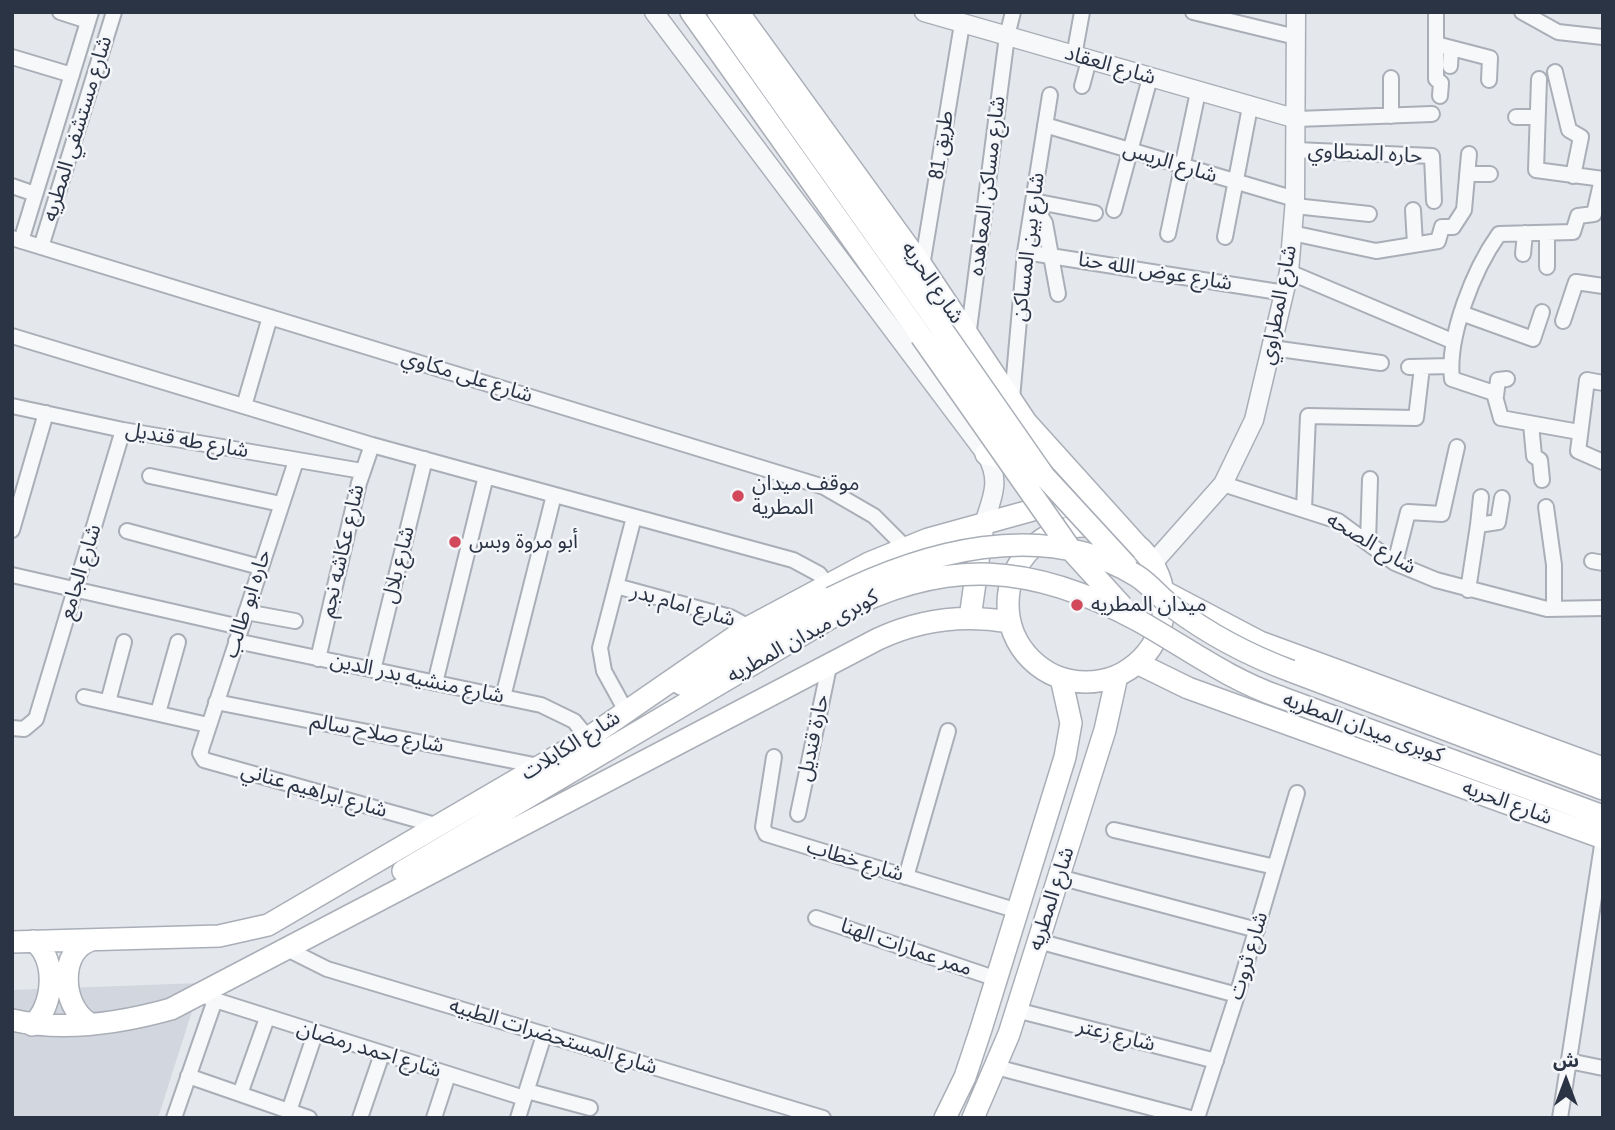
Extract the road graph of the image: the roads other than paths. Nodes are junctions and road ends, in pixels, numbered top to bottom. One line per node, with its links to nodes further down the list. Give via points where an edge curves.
1 (60, 12): 15 (street)
2 (114, 12): 66 (street, شارع مستشفي المطريه)
3 (691, 12): 80 (main road)
4 (718, 12): 80 (main road)
5 (738, 12): 70 (main road, شارع الحريه)
6 (924, 12): 16 (street, شارع العقاد)
7 (1013, 12): 17 (street, شارع مساكن المعاهده)
8 (1082, 12): 22 (street)
9 (1193, 12): 13 (street)
10 (1296, 12): 18 (street, شارع المطراوي)
11 (1436, 12): 20 (street)
12 (1522, 12): 19 (street, via 1558,32)
13 (1210, 14): 18 (street)
14 (658, 15): 100 (street)
15 (90, 17): 25 (street, شارع مستشفي المطريه)
16 (951, 18): 17 (street, شارع العقاد); 70 (street, طريق 81)
17 (1007, 36): 22 (street, شارع العقاد); 82 (street, شارع مساكن المعاهده)
18 (1296, 37): 39 (street, شارع المطراوي)
19 (1603, 37)
20 (1443, 46): 23 (street); 29 (street, via 1490,58); 33 (street, via 1436,79 1441,83)
21 (12, 57): 25 (street)
22 (1081, 58): 26 (street, شارع العقاد); 30 (street)
23 (1450, 65)
24 (1555, 72): 47 (street, via 1569,130 1581,137)
25 (72, 75): 51 (street, شارع مستشفي المطريه)
26 (1150, 78): 31 (street, شارع العقاد); 42 (street)
27 (1391, 78): 36 (street)
28 (1539, 79): 38 (street)
29 (1489, 80)
30 (1082, 86)
31 (1198, 92): 34 (street, شارع العقاد); 44 (street)
32 (1050, 95): 40 (street, شارع بين المساكن)
33 (1440, 96)
34 (1250, 107): 39 (street, شارع العقاد); 49 (street)
35 (1432, 114): 36 (street)
36 (1391, 116): 39 (street)
37 (1516, 117): 38 (street)
38 (1537, 117): 47 (street, via 1535,170)
39 (1297, 119): 41 (street, شارع المطراوي)
40 (1045, 125): 42 (street, شارع الريس); 53 (street, شارع بين المساكن)
41 (1296, 150): 52 (street, حاره المنطاوي, via 1432,156); 54 (street, شارع المطراوي)
42 (1130, 151): 44 (street, شارع الريس); 55 (street)
43 (1469, 153): 45 (street)
44 (1183, 167): 49 (street, شارع الريس); 62 (street)
45 (1467, 174): 46 (street); 65 (street, via 1464,212 1454,225 1442,228 1438,240)
46 (1490, 174)
47 (1573, 176): 48 (street)
48 (1603, 179): 61 (street, via 1594,214 1578,216 1573,232)
49 (1236, 182): 54 (street, شارع الريس); 63 (street)
50 (12, 186): 51 (street)
51 (35, 194): 64 (street, شارع مستشفي المطريه)
52 (1434, 201)
53 (1033, 203): 57 (street); 67 (street, شارع بين المساكن); 69 (street, via 1045,223)
54 (1295, 203): 58 (street, شارع الريس); 59 (street, شارع المطراوي)
55 (1114, 210)
56 (1413, 210): 65 (street)
57 (1095, 213)
58 (1369, 214)
59 (1292, 233): 65 (street, via 1370,250); 72 (street, شارع المطراوي)
60 (1525, 233): 61 (street); 68 (street); 77 (street, via 1496,236)
61 (1547, 233): 71 (street)
62 (1168, 234)
63 (1225, 237)
64 (17, 239): 66 (street, شارع على مكاوي)
65 (1415, 244)
66 (41, 247): 78 (street, شارع على مكاوي)
67 (1025, 252): 69 (street, شارع عوض الله حنا); 90 (street, شارع بين المساكن)
68 (1523, 254)
69 (1051, 256): 74 (street, شارع عوض الله حنا); 75 (street)
70 (922, 266): 82 (main road, شارع الحريه)
71 (1547, 267)
72 (1289, 272): 74 (street, شارع المطراوي); 83 (street)
73 (1603, 286): 79 (street, via 1575,283)
74 (1285, 293): 84 (street, شارع المطراوي)
75 (1058, 294)
76 (1542, 312): 77 (street, via 1533,339)
77 (1461, 313): 83 (street)
78 (270, 317): 92 (street); 124 (street, شارع على مكاوي, via 824,487 874,516)
79 (1563, 321)
80 (930, 331): 127 (main road, bridge, via 1044,476); 140 (main road, bridge, via 1071,550)
81 (12, 336): 92 (street)
82 (968, 337): 90 (main road, شارع الحريه)
83 (1452, 341): 86 (street)
84 (1272, 348): 85 (street); 109 (street, شارع المطراوي, via 1254,420)
85 (1381, 363)
86 (1451, 366): 89 (street, via 1453,380); 115 (street, via 1415,367 1416,418 1308,416)
87 (1507, 379): 89 (street, via 1498,380)
88 (1603, 383): 97 (street, via 1587,380)
89 (1496, 396): 95 (street, via 1501,418)
90 (1012, 399): 94 (main road, شارع الحريه)
91 (12, 406): 93 (street, شارع طه قنديل)
92 (244, 406): 98 (street)
93 (46, 413): 96 (street, شارع طه قنديل); 119 (street)
94 (1026, 422): 100 (main road, via 1026,443 1017,453 1004,458); 123 (main road, شارع الحريه)
95 (1531, 424): 97 (street); 108 (street)
96 (123, 430): 102 (street, شارع طه قنديل); 130 (street, شارع الجامع)
97 (1580, 432): 103 (street, via 1579,453)
98 (372, 445): 101 (street); 104 (street, شارع عكاشه نجم)
99 (1457, 447): 125 (street, via 1442,514 1408,512)
100 (986, 454): 117 (street, via 996,481)
101 (425, 459): 106 (street); 150 (street, شارع بلال)
102 (296, 461): 104 (street, شارع طه قنديل); 113 (street, حاره ابو طالب)
103 (1603, 462)
104 (362, 471): 147 (street, شارع عكاشه نجم)
105 (150, 476): 113 (street)
106 (486, 476): 110 (street); 153 (street)
107 (1370, 480): 122 (street)
108 (1542, 480)
109 (1223, 484): 115 (street, شارع الصحه); 127 (street, شارع المطراوي)
110 (554, 495): 116 (street); 155 (street)
111 (1481, 497): 118 (street)
112 (1502, 498): 118 (street, via 1499,522)
113 (281, 504): 126 (street, حاره ابو طالب)
114 (1546, 507): 135 (street)
115 (1304, 509): 122 (street, شارع الصحه, via 1338,521)
116 (634, 517): 129 (street); 133 (street, via 793,560 819,574)
117 (984, 523): 120 (main road, شارع الكابلات, via 1061,505 1091,513); 124 (main road, شارع الكابلات); 137 (main road)
118 (1478, 525): 131 (street)
119 (12, 530)
120 (1111, 530): 123 (main road); 139 (main road, via 1073,527 1048,535 1028,551 1010,584)
121 (127, 531): 126 (street)
122 (1367, 542): 125 (street, شارع الصحه)
123 (1136, 544): 127 (main road)
124 (906, 548): 133 (main road, شارع الكابلات)
125 (1395, 563): 131 (street, شارع الصحه)
126 (260, 568): 136 (street, حاره ابو طالب)
127 (1145, 570): 132 (main road); 133 (main road, كوبرى ميدان المطريه, bridge, via 1069,549 994,545 934,556); 171 (main road, كوبرى ميدان المطريه, bridge, via 1171,606 1238,650)
128 (12, 575): 130 (street)
129 (616, 586): 141 (street, شارع امام بدر); 158 (street, via 600,648 601,662 607,680)
130 (76, 589): 142 (street); 162 (street, شارع الجامع, via 38,713 29,727)
131 (1468, 590): 135 (street, شارع الصحه)
132 (1163, 591): 146 (main road); 149 (main road, via 1161,625 1152,646)
133 (832, 598): 140 (main road, كوبرى ميدان المطريه, bridge, via 934,577 996,573 1082,593); 141 (main road, شارع الكابلات); 158 (main road, كوبرى ميدان المطريه, via 693,679); 184 (main road, كوبرى ميدان المطريه, via 378,886)
134 (1603, 608): 135 (street, شارع الصحه)
135 (1554, 609)
136 (246, 612): 138 (street); 142 (street, حاره ابو طالب)
137 (970, 618): 139 (main road, شارع الكابلات); 148 (main road, شارع الكابلات, via 904,627)
138 (295, 621)
139 (1009, 622): 152 (main road, via 1028,657)
140 (1140, 622): 174 (main road, كوبرى ميدان المطريه, bridge, via 1247,685)
141 (749, 626): 158 (main road, شارع الكابلات)
142 (240, 627): 143 (street, حاره ابو طالب)
143 (236, 641): 147 (street, شارع منشيه بدر الدين); 157 (street, حاره ابو طالب)
144 (124, 642): 156 (street)
145 (178, 642): 160 (street)
146 (1281, 650): 159 (main road, via 1258,654 1243,672 1243,694); 168 (main road)
147 (318, 659): 150 (street, شارع منشيه بدر الدين)
148 (830, 662): 173 (street, حارة قنديل); 184 (main road, شارع الكابلات)
149 (1137, 663): 151 (main road); 159 (main road, شارع الحريه, via 1188,688)
150 (373, 670): 153 (street, شارع منشيه بدر الدين)
151 (1117, 676): 152 (main road, via 1089,682); 170 (main road, شارع المطريه)
152 (1061, 678): 167 (main road, شارع المطريه, via 1071,723)
153 (435, 683): 155 (street, شارع منشيه بدر الدين)
154 (84, 697): 156 (street)
155 (503, 697): 164 (street, شارع منشيه بدر الدين, via 561,713)
156 (108, 702): 160 (street)
157 (216, 702): 161 (street, حاره ابو طالب); 169 (street, شارع صلاح سالم)
158 (634, 706): 164 (main road, شارع الكابلات)
159 (1256, 711): 177 (main road, شارع الحريه)
160 (158, 713): 161 (street)
161 (208, 725): 165 (street, حاره ابو طالب)
162 (12, 727)
163 (948, 732): 179 (street)
164 (588, 738): 169 (main road, شارع الكابلات)
165 (201, 747): 175 (street, شارع ابراهيم عناني, via 204,760)
166 (774, 757): 179 (street, شارع خطاب, via 763,825 766,834)
167 (1065, 757): 170 (main road, via 1082,754); 181 (main road, شارع المطريه)
168 (1602, 762)
169 (539, 766): 175 (main road, شارع الكابلات)
170 (1093, 766): 180 (main road, شارع المطريه)
171 (1603, 789)
172 (1297, 793): 178 (street, شارع ثروت)
173 (798, 814)
174 (1603, 816)
175 (439, 826): 185 (main road, شارع الكابلات, via 258,929 219,936)
176 (1114, 830): 178 (street)
177 (1603, 838): 199 (street)
178 (1275, 867): 183 (street, شارع ثروت)
179 (906, 877): 181 (street, شارع خطاب)
180 (1059, 877): 183 (street); 186 (main road, شارع المطريه)
181 (1018, 911): 189 (main road, شارع المطريه)
182 (816, 918): 189 (street, ممر عمارات الهنا)
183 (1257, 930): 190 (street, شارع ثروت)
184 (315, 933): 188 (main road, شارع الكابلات)
185 (94, 939): 187 (main road, شارع الكابلات); 195 (main road, via 80,944 69,960 69,1002)
186 (1038, 941): 190 (street); 192 (main road, شارع المطريه)
187 (23, 942): 194 (main road, via 45,951 49,964 46,1007)
188 (285, 948): 191 (main road, شارع الكابلات); 197 (street, شارع المستحضرات الطبيه, via 327,969)
189 (996, 979): 215 (main road, شارع المطريه, via 965,1077)
190 (1237, 995): 200 (street, شارع ثروت)
191 (208, 998): 193 (street, شارع احمد رمضان); 195 (main road, شارع الكابلات, via 138,1018); 204 (street)
192 (1016, 1010): 200 (street, شارع زعتر); 201 (main road, شارع المطريه)
193 (267, 1018): 196 (street, شارع احمد رمضان); 205 (street)
194 (22, 1022): 195 (main road, شارع الكابلات)
195 (89, 1023)
196 (315, 1034): 198 (street, شارع احمد رمضان); 208 (street)
197 (544, 1035): 206 (street); 214 (street, شارع المستحضرات الطبيه)
198 (382, 1054): 203 (street, شارع احمد رمضان); 211 (street)
199 (1569, 1061): 202 (street); 219 (street)
200 (1216, 1062): 218 (street, شارع ثروت)
201 (996, 1067): 216 (main road, شارع المطريه); 217 (street)
202 (1603, 1068)
203 (448, 1075): 206 (street, شارع احمد رمضان); 212 (street)
204 (188, 1076): 205 (street); 209 (street)
205 (240, 1094): 208 (street)
206 (526, 1095): 207 (street, شارع احمد رمضان); 213 (street)
207 (590, 1108)
208 (289, 1111): 210 (street)
209 (174, 1118)
210 (309, 1118)
211 (360, 1118)
212 (433, 1118)
213 (519, 1118)
214 (823, 1118)
215 (945, 1118)
216 (973, 1118)
217 (1190, 1118)
218 (1197, 1118)
219 (1560, 1118)

